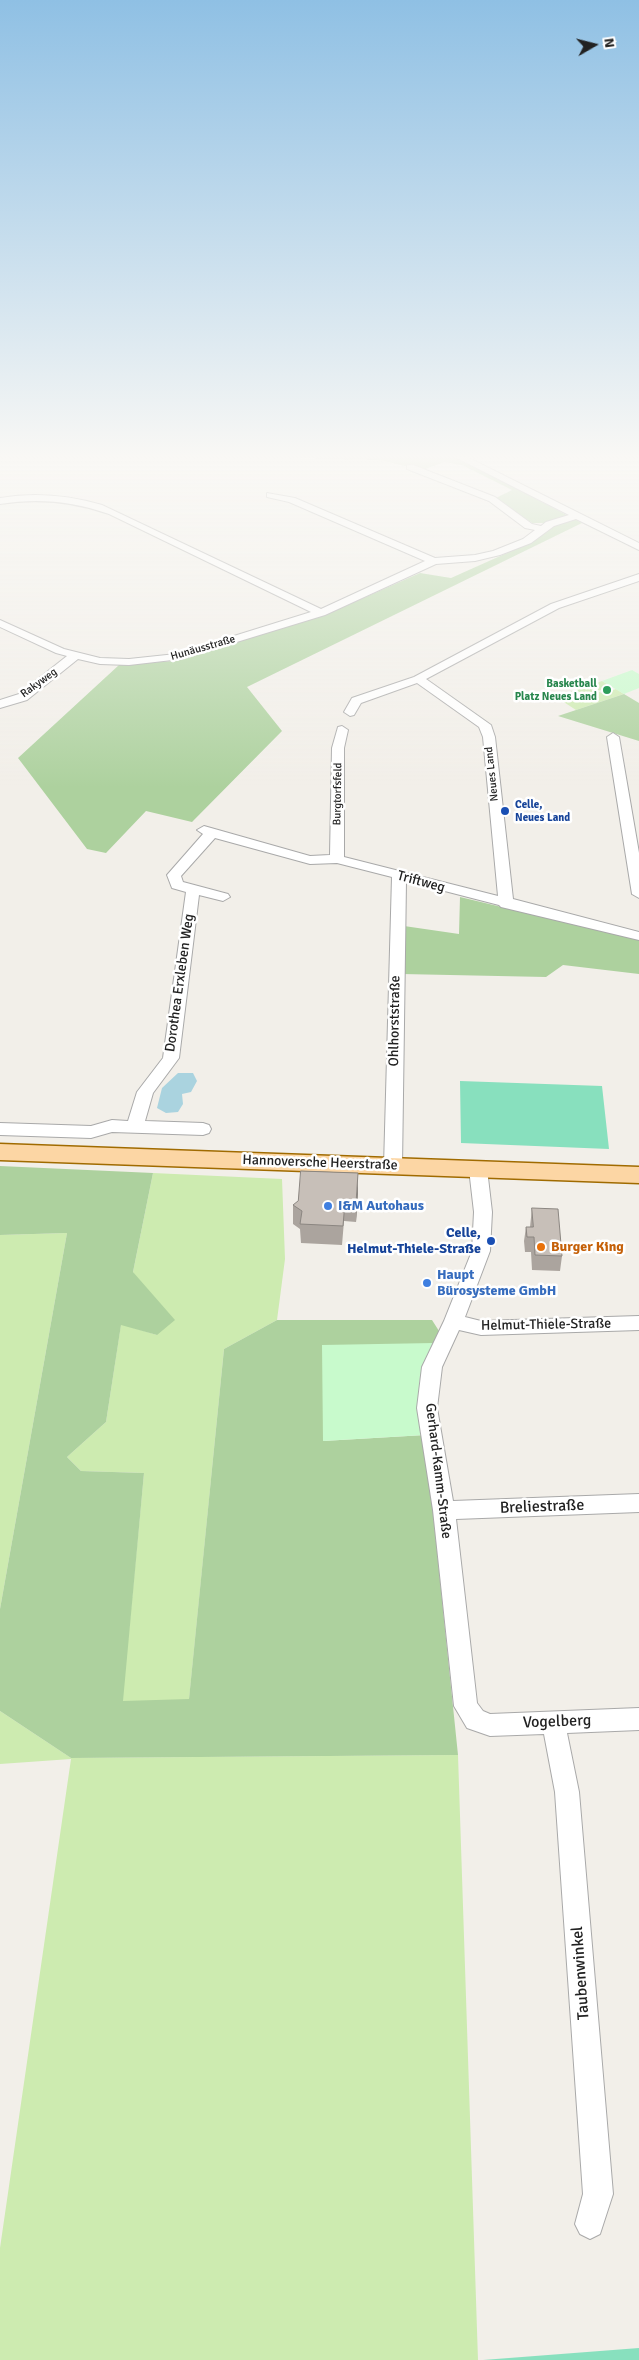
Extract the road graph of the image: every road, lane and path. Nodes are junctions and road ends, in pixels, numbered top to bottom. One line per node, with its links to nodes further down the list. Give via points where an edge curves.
1 (229, 568): 4 (street)
2 (418, 568): 4 (street, Hunäusstraße)
3 (639, 578): 7 (street, via 555,606)
4 (321, 612): 6 (street, Hunäusstraße, via 157,660 100,661)
5 (0, 623): 6 (street, Hunäusstraße)
6 (75, 656): 8 (street, Rakyweg, via 23,697)
7 (418, 679): 9 (street, via 356,700); 17 (street, Neues Land, via 485,725 489,737)
8 (0, 704)
9 (350, 712)
10 (342, 730): 12 (street, Burgtorfsfeld, via 338,748)
11 (613, 737): 15 (street)
12 (337, 859): 13 (street, Triftweg); 14 (street, Triftweg, via 310,860 208,831 174,875 177,885)
13 (399, 876): 17 (street, Triftweg); 23 (street, Ohlhorststraße)
14 (193, 890): 16 (street); 19 (street, Dorothea Erxleben Weg, via 171,1058 166,1069 143,1094 141,1113)
15 (639, 894)
16 (223, 897)
17 (506, 904): 18 (street, Triftweg)
18 (639, 936)
19 (135, 1126): 20 (street); 21 (street, via 112,1126 91,1132)
20 (203, 1128)
21 (0, 1129)
22 (0, 1152): 23 (main road, Hannoversche Heerstraße)
23 (392, 1166): 24 (main road, Hannoversche Heerstraße)
24 (478, 1169): 25 (main road, Hannoversche Heerstraße); 26 (street, Gerhard-Kamm-Straße, via 483,1212 481,1251)
25 (639, 1175)
26 (454, 1321): 27 (street, Helmut-Thiele-Straße, via 481,1328); 29 (street, Gerhard-Kamm-Straße, via 432,1367 427,1408)
27 (639, 1323)
28 (639, 1503): 29 (street, Breliestraße)
29 (444, 1510): 31 (street, Gerhard-Kamm-Straße, via 466,1706)
30 (639, 1719): 32 (street, Vogelberg)
31 (475, 1720): 32 (street, Vogelberg, via 490,1725)
32 (553, 1722): 33 (street, Taubenwinkel, via 567,1792 598,2194)
33 (590, 2224)

